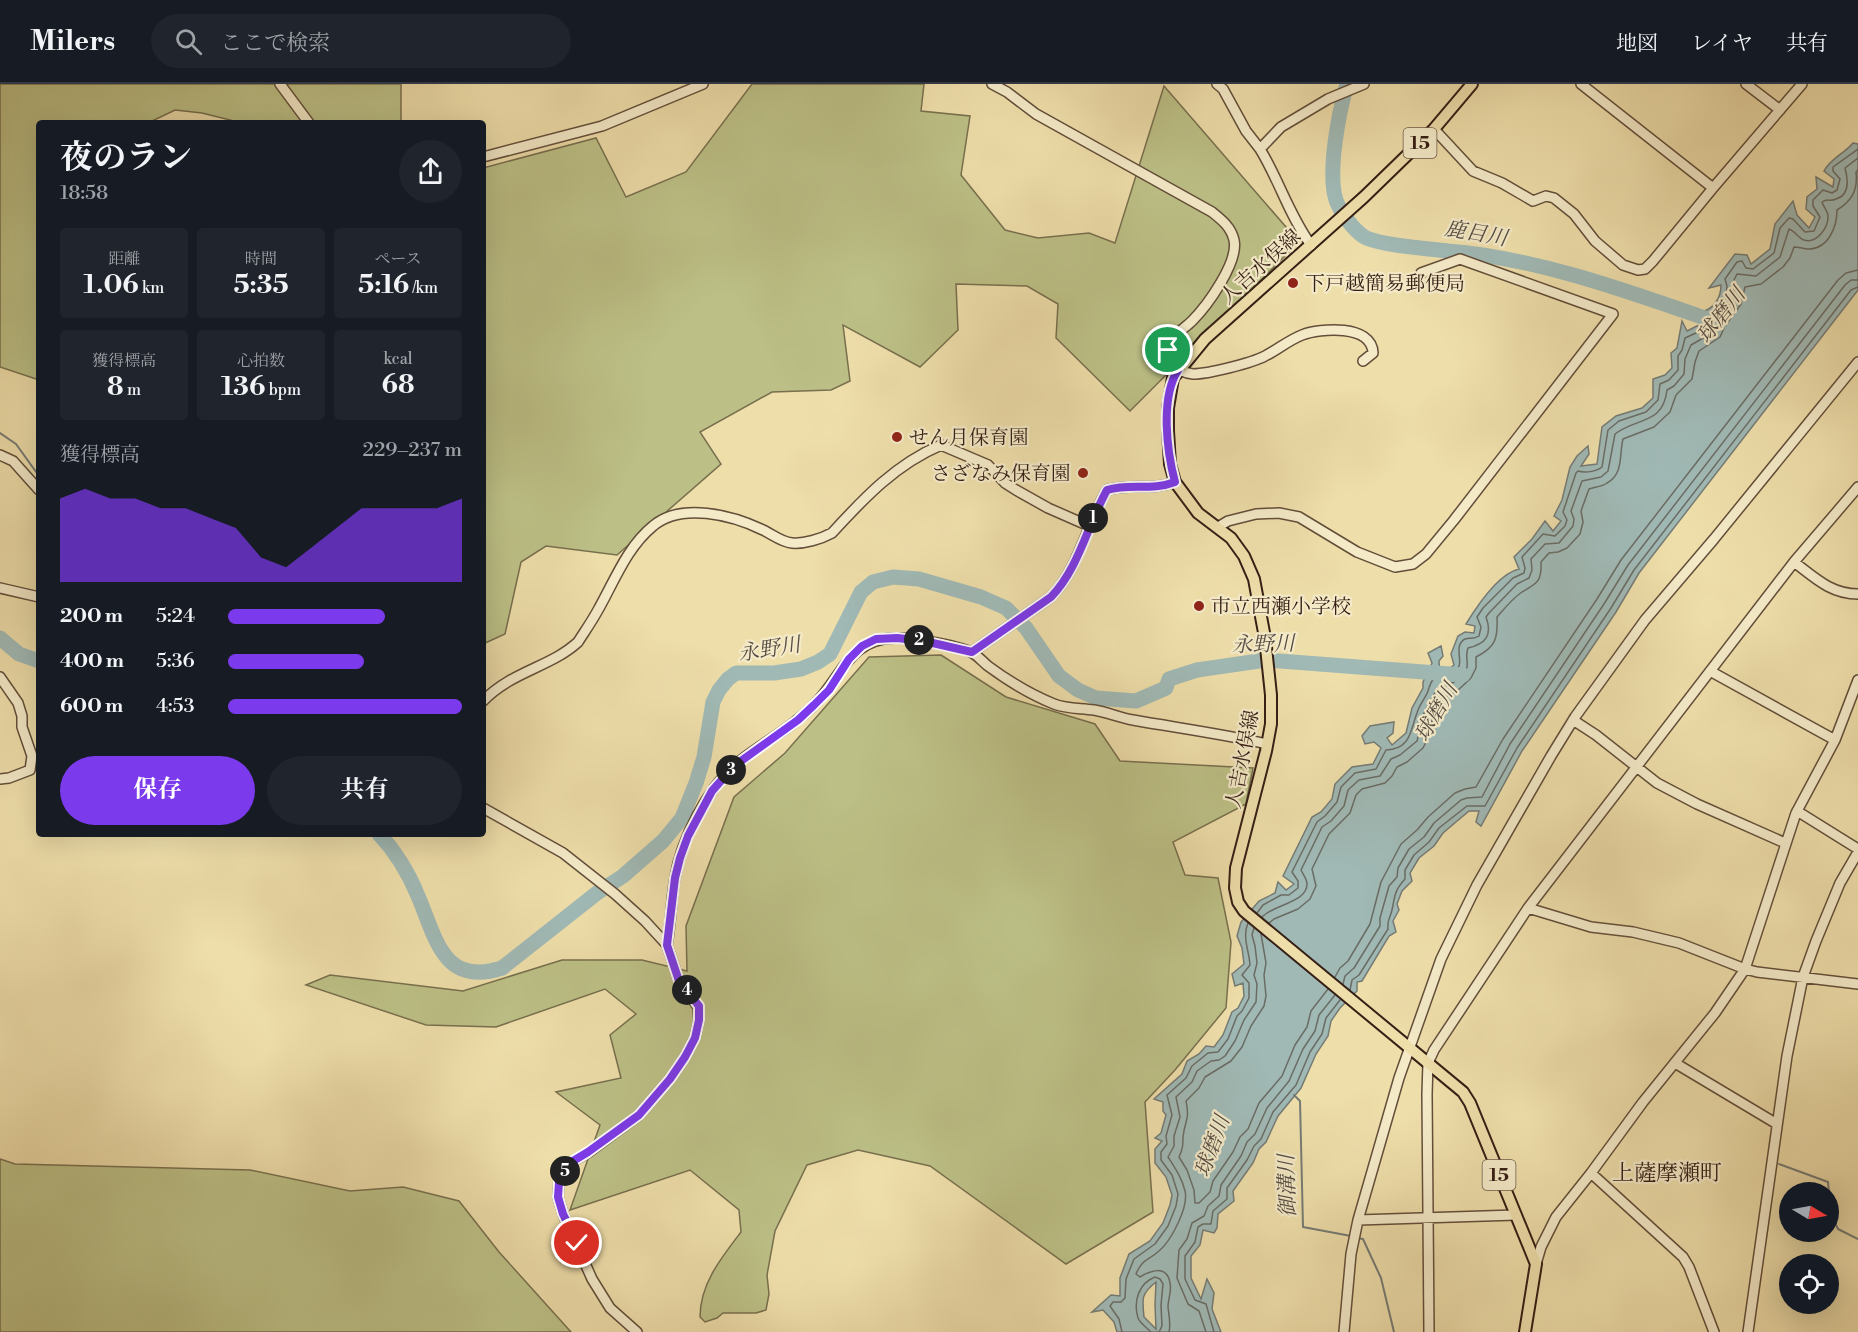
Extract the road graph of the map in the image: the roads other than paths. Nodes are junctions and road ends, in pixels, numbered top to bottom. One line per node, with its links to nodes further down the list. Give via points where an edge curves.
1 (280, 84): 11 (street)
2 (703, 84): 14 (street, via 602,126)
3 (992, 84): 20 (street, via 1036,114 1212,212 1228,225 1235,243 1215,295 1172,339 1168,350 1168,362)
4 (1216, 84): 13 (street)
5 (1364, 84): 13 (street, via 1336,95 1281,127)
6 (1472, 84): 12 (main road, 人吉水俣線 / 15)
7 (1581, 84): 15 (street)
8 (1746, 84): 10 (street)
9 (1802, 84): 10 (street)
10 (1780, 110): 15 (street)
11 (307, 120)
12 (1434, 129): 15 (street, via 1473,171 1533,201 1546,196 1554,198 1574,214 1615,260 1638,270 1653,261); 16 (main road, 人吉水俣線 / 15)
13 (1260, 149): 16 (street)
14 (486, 157)
15 (1713, 188)
16 (1311, 245): 20 (main road, 人吉水俣線 / 15, via 1205,339)
17 (1421, 273): 26 (street, via 1460,260 1613,314 1454,520 1413,564 1395,567 1358,552 1299,517 1279,513 1256,514 1228,521)
18 (1363, 361): 20 (street, via 1373,353 1373,346 1365,337 1330,329 1300,336 1250,362 1192,374)
19 (1858, 362): 36 (street, via 1645,620)
20 (1178, 370): 22 (main road, 人吉水俣線 / 15, via 1168,408 1170,464)
21 (0, 456): 23 (street, via 13,461)
22 (1175, 482): 25 (street, via 1152,488 1107,490); 26 (main road, 人吉水俣線 / 15, via 1198,513)
23 (36, 487)
24 (1858, 487): 27 (street)
25 (1089, 526): 31 (street, via 1059,589); 35 (street, via 1016,490 988,465 941,445 898,468 823,538 793,543 724,516 679,513 651,526 629,552 578,642 512,678)
26 (1218, 528): 38 (main road, 人吉水俣線 / 15, via 1231,538 1251,571 1269,676 1271,724)
27 (1794, 562): 29 (street, via 1828,587 1844,594); 32 (street)
28 (0, 588): 30 (street)
29 (1858, 594)
30 (36, 596)
31 (972, 652): 38 (street, via 1036,696 1055,704); 46 (street, via 924,641 876,639 849,659 829,690 798,720 734,766 712,791 688,836 675,878)
32 (1710, 671): 37 (street); 39 (street)
33 (0, 677): 40 (street, via 18,703 32,756 30,770)
34 (1858, 680): 37 (street)
35 (486, 699)
36 (1573, 720): 39 (street); 50 (street, via 1477,885 1441,959)
37 (1835, 740): 42 (street)
38 (1267, 744): 50 (main road, 人吉水俣線 / 15, via 1236,868 1238,902)
39 (1636, 766): 43 (street, via 1696,804); 45 (street)
40 (0, 779)
41 (486, 810): 46 (street, via 563,853 615,894)
42 (1797, 811): 43 (street); 44 (street)
43 (1785, 843): 47 (street)
44 (1858, 850): 48 (street, via 1840,883)
45 (1528, 908): 47 (street, via 1591,927 1679,943); 51 (street)
46 (667, 945): 59 (street, via 679,981 699,1006 695,1038 670,1079 639,1115 568,1164 559,1182 563,1214 592,1279 610,1308)
47 (1745, 969): 48 (street); 52 (street)
48 (1803, 977): 49 (street); 53 (street)
49 (1858, 984)
50 (1407, 1047): 51 (main road, 人吉水俣線 / 15); 57 (street)
51 (1428, 1063): 55 (main road, 人吉水俣線 / 15, via 1463,1092 1470,1103); 56 (street)
52 (1675, 1063): 53 (street); 54 (street)
53 (1777, 1124): 64 (street)
54 (1591, 1173): 58 (street, via 1556,1217); 63 (street, via 1683,1257)
55 (1516, 1215): 56 (street); 58 (main road, 人吉水俣線 / 15)
56 (1427, 1218): 57 (street); 61 (street)
57 (1358, 1220): 60 (street)
58 (1536, 1264): 62 (main road)
59 (637, 1332)
60 (1344, 1332)
61 (1429, 1332)
62 (1525, 1332)
63 (1714, 1332)
64 (1748, 1332)

